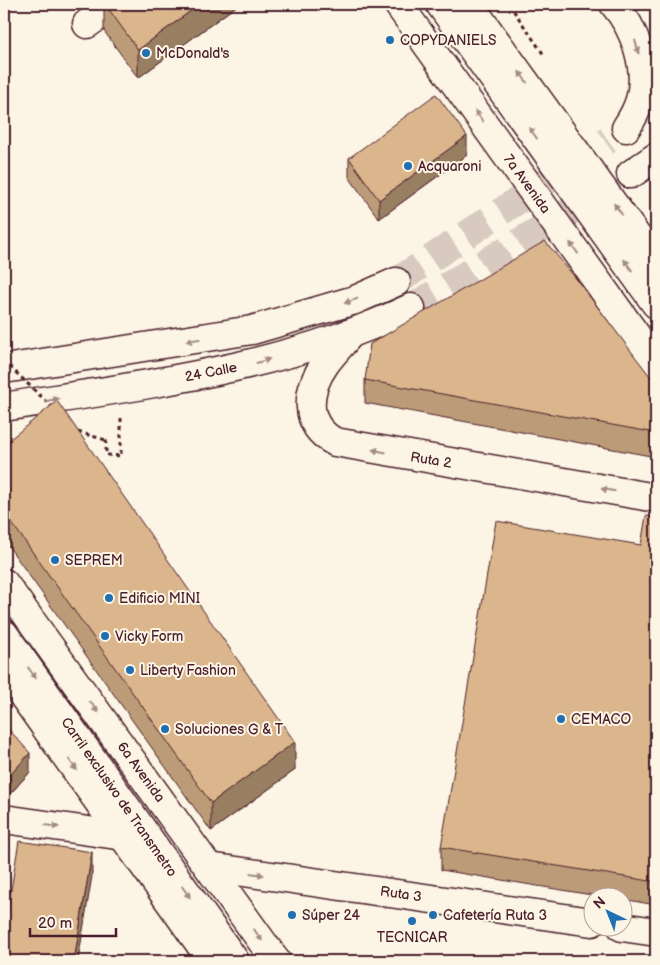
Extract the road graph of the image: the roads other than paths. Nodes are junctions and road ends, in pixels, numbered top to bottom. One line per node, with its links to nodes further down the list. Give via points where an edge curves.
1 (115, 4): 7 (main road)
2 (398, 4): 17 (main road, 7a Avenida, one-way to 2)
3 (440, 4): 14 (main road, one-way to 3)
4 (469, 4): 8 (main road)
5 (493, 4): 8 (main road)
6 (614, 4): 9 (main road, one-way to 9, via 635,38 643,74 641,99 617,134)
7 (87, 24)
8 (491, 33): 12 (main road, one-way to 8)
9 (656, 108)
10 (656, 157): 11 (main road)
11 (631, 174)
12 (656, 263)
13 (396, 282): 18 (main road, one-way to 18, via 355,300 252,330)
14 (656, 304)
15 (411, 308): 16 (main road, 24 Calle)
16 (350, 334): 19 (main road, 24 Calle, one-way to 16, via 249,365); 20 (main road, Ruta 2, one-way to 16, via 334,442 314,424 310,401 321,370)
17 (656, 363)
18 (4, 369)
19 (4, 407)
20 (656, 498)
21 (4, 583): 26 (main road, 6a Avenida, one-way to 26)
22 (4, 634): 31 (main road, Carril exclusivo de Transmetro, one-way to 31)
23 (4, 669): 25 (main road, one-way to 25)
24 (4, 819): 25 (main road, one-way to 25)
25 (124, 836): 30 (main road)
26 (209, 866): 27 (main road, Ruta 3, one-way to 27); 32 (main road, 6a Avenida, one-way to 32)
27 (582, 921)
28 (632, 928): 29 (main road)
29 (656, 932)
30 (212, 961)
31 (235, 961)
32 (276, 961)

